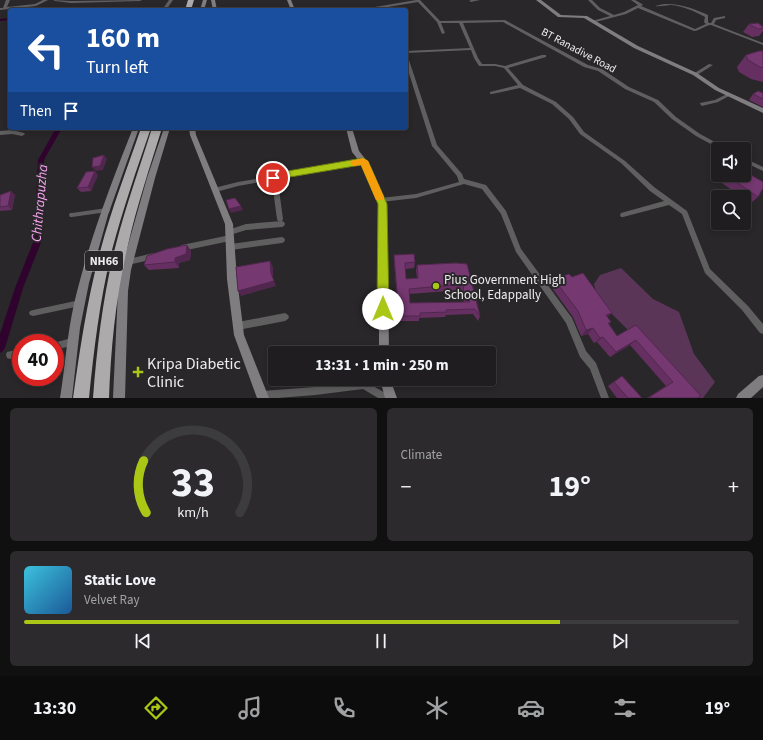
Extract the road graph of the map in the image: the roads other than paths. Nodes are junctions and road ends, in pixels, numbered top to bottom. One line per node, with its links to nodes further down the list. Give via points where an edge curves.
1 (8, 0): 15 (street)
2 (46, 0): 13 (street, via 34,5)
3 (55, 0): 4 (street)
4 (140, 0)
5 (418, 0): 14 (street); 18 (street)
6 (478, 0): 10 (street)
7 (538, 0): 20 (street, via 560,16 584,17)
8 (590, 0): 16 (street, via 599,9)
9 (632, 0): 12 (street, via 641,5)
10 (471, 1)
11 (658, 6): 21 (street, via 674,2 707,16 706,22)
12 (640, 7): 16 (street); 21 (street, via 695,30)
13 (10, 8)
14 (375, 8)
15 (2, 9)
16 (613, 16): 20 (street)
17 (724, 17): 21 (street, via 715,19)
18 (439, 22): 19 (street, BT Ranadive Road); 23 (street)
19 (461, 22): 25 (street); 45 (street, BT Ranadive Road, via 504,20 573,60 600,70 626,88 656,101 674,118)
20 (593, 22): 31 (street, via 636,47)
21 (712, 24): 22 (street); 24 (street)
22 (726, 24)
23 (443, 32)
24 (763, 44)
25 (472, 49): 26 (street); 30 (street, via 481,65)
26 (408, 52)
27 (544, 56): 30 (street)
28 (408, 64): 51 (street, via 435,146 460,175)
29 (711, 65): 31 (street)
30 (505, 67): 32 (street)
31 (695, 74): 34 (street)
32 (521, 86): 33 (street); 54 (street, via 554,103 571,118 582,133 624,162 652,189)
33 (492, 93)
34 (729, 95): 35 (street); 36 (street)
35 (702, 104)
36 (763, 111)
37 (135, 130): 55 (street)
38 (146, 130): 48 (highway, NH66)
39 (156, 130): 48 (highway, NH66)
40 (166, 130): 60 (street)
41 (192, 130): 52 (street)
42 (350, 130): 46 (street, via 356,152)
43 (0, 133): 44 (street)
44 (22, 134)
45 (712, 142)
46 (363, 161): 50 (street, via 282,175); 53 (street)
47 (751, 163): 49 (street)
48 (140, 164): 73 (highway, NH66, via 118,210 102,268 90,325); 74 (highway, NH66, via 115,282 104,352)
49 (763, 169)
50 (275, 180): 52 (street, via 273,178); 58 (street, via 281,222 246,227)
51 (462, 181): 53 (street, via 430,193); 78 (street, via 484,187 504,213 518,250 569,322 583,354 593,366)
52 (216, 190): 58 (street, via 229,224)
53 (381, 200): 68 (street)
54 (670, 202): 57 (street); 65 (street, via 685,213 707,271 745,308)
55 (107, 210): 56 (street); 61 (street)
56 (72, 215)
57 (623, 215)
58 (230, 239): 59 (street); 60 (street); 64 (street)
59 (282, 240)
60 (128, 262): 75 (street, via 123,291)
61 (80, 303): 62 (street); 66 (street)
62 (33, 313)
63 (285, 317): 64 (street)
64 (238, 326): 71 (street, via 239,336)
65 (763, 330)
66 (72, 342): 67 (street); 72 (street)
67 (64, 344)
68 (384, 346)
69 (763, 380): 79 (street)
70 (387, 386): 77 (street)
71 (263, 396): 76 (street, via 364,385)
72 (66, 398)
73 (81, 398)
74 (101, 398)
75 (119, 398)
76 (386, 398)
77 (391, 398)
78 (605, 398)
79 (742, 398)

